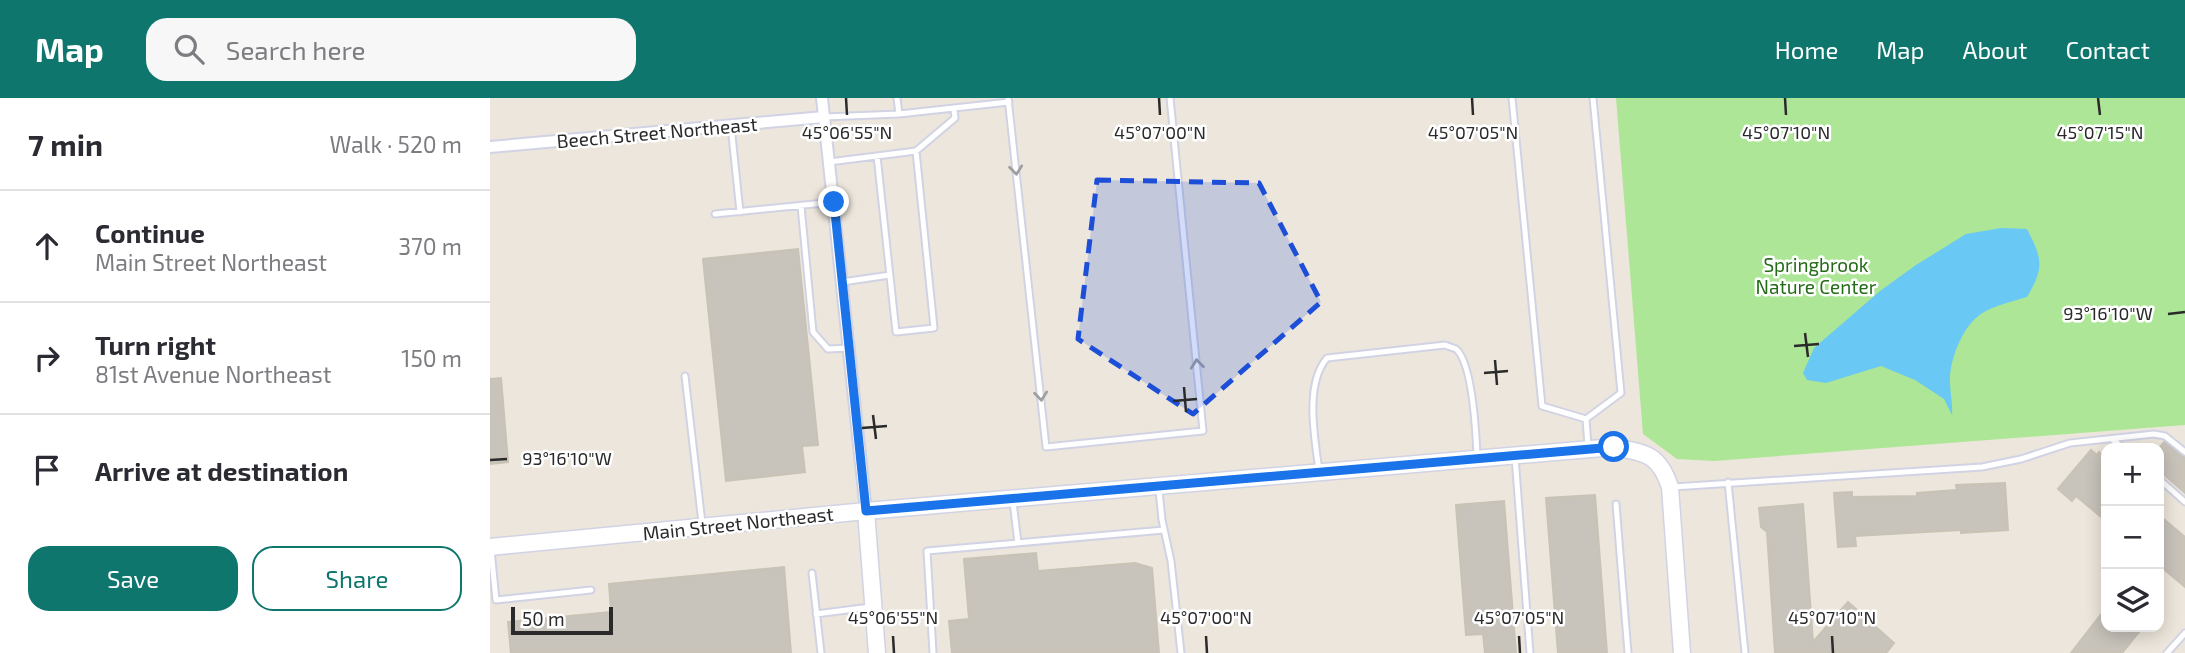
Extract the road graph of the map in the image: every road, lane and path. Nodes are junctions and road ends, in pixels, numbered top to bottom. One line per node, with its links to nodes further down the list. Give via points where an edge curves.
1 (822, 98): 9 (street)
2 (897, 98): 8 (lane)
3 (1170, 98): 6 (lane, one-way to 3, via 1046,447 1203,431)
4 (1512, 98): 23 (lane, via 1542,406)
5 (1593, 98): 23 (lane, via 1621,393)
6 (1009, 100): 7 (lane)
7 (954, 110): 8 (lane); 12 (lane, via 955,118)
8 (898, 114): 9 (lane)
9 (824, 117): 10 (street, Beech Street Northeast); 14 (street)
10 (731, 126): 11 (street, Beech Street Northeast); 17 (lane)
11 (490, 147)
12 (916, 151): 13 (lane); 19 (lane, via 934,328 897,332)
13 (877, 156): 14 (lane); 19 (lane)
14 (829, 162): 15 (street)
15 (834, 202): 16 (lane); 20 (street)
16 (801, 206): 17 (lane); 21 (lane, via 813,332 828,349)
17 (740, 212): 18 (lane)
18 (715, 214)
19 (890, 275): 20 (lane)
20 (842, 282): 21 (street)
21 (849, 348): 38 (street)
22 (685, 376): 39 (lane)
23 (1586, 419): 26 (lane)
24 (2112, 439): 25 (lane); 27 (lane, via 2154,434 2165,436); 31 (lane, via 2070,443 1982,467)
25 (2117, 443)
26 (1588, 449): 28 (street, Main Street Northeast); 34 (street, Main Street Northeast, via 1614,447 1654,457)
27 (2185, 452)
28 (1515, 456): 29 (street, Main Street Northeast); 52 (lane)
29 (1478, 459): 30 (street, Main Street Northeast); 30 (lane, via 1465,364 1455,349 1445,345 1326,358 1314,383)
30 (1319, 473): 33 (street, Main Street Northeast)
31 (1728, 482): 34 (lane); 55 (lane)
32 (2164, 483): 36 (lane)
33 (1159, 487): 35 (street, Main Street Northeast); 40 (lane)
34 (1670, 487): 54 (street)
35 (1013, 499): 38 (street, Main Street Northeast); 41 (lane)
36 (2185, 502)
37 (1616, 504): 53 (lane)
38 (866, 511): 39 (street, Main Street Northeast); 45 (street)
39 (702, 527): 42 (street, Main Street Northeast)
40 (1164, 530): 41 (lane); 51 (lane)
41 (1018, 543): 50 (lane, via 927,551)
42 (490, 547): 44 (lane, via 496,600)
43 (812, 573): 46 (lane)
44 (591, 590)
45 (874, 607): 46 (lane); 49 (street)
46 (816, 614): 48 (lane)
47 (2185, 633): 56 (lane)
48 (821, 653)
49 (877, 653)
50 (933, 653)
51 (1181, 653)
52 (1530, 653)
53 (1628, 653)
54 (1682, 653)
55 (1745, 653)
56 (2166, 653)

